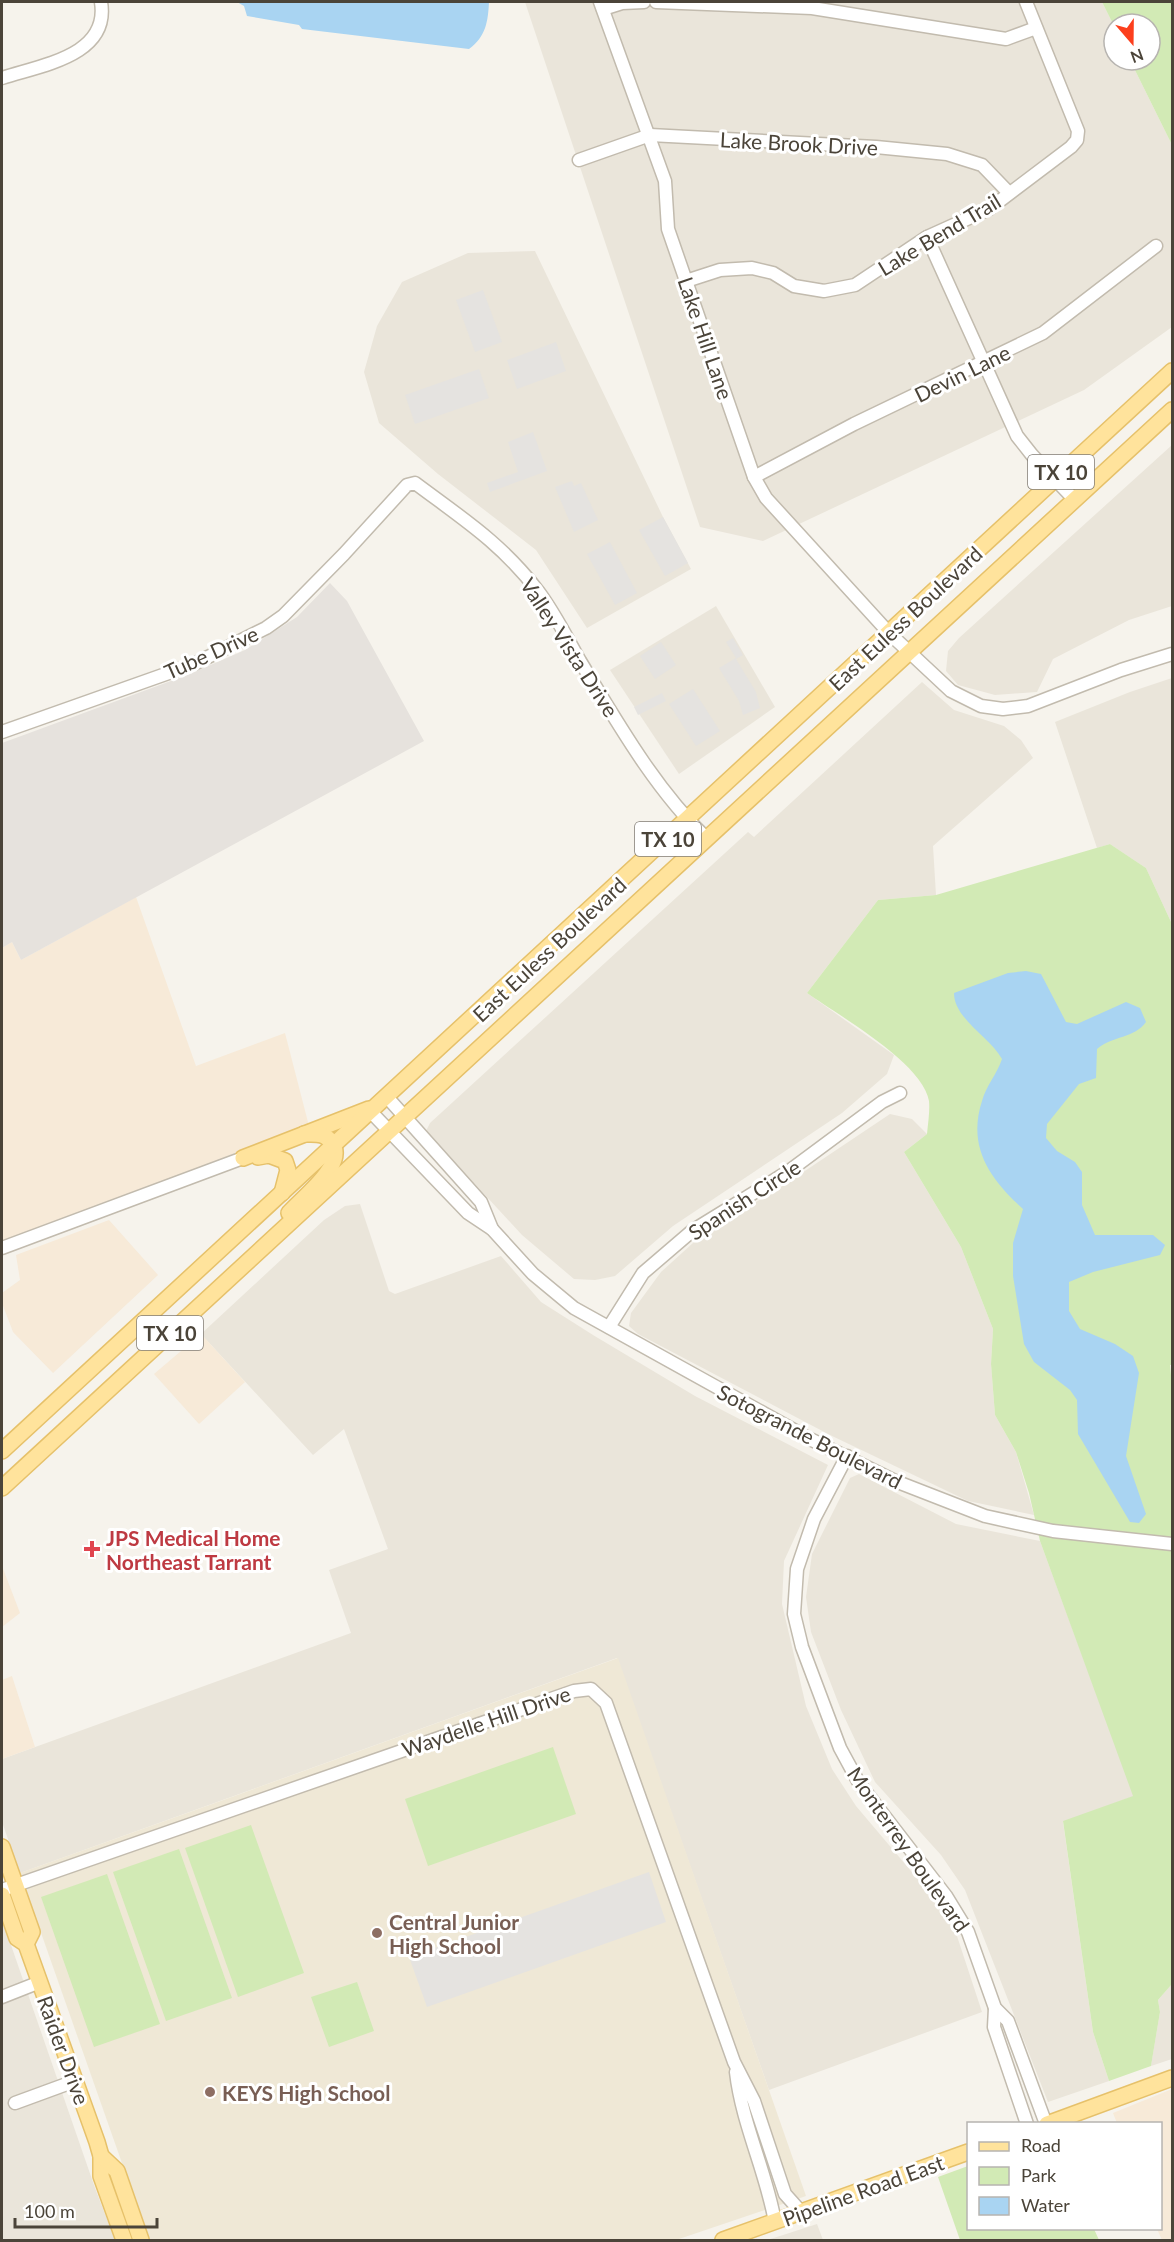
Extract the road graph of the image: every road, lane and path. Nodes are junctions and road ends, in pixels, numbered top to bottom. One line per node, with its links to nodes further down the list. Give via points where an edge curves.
1 (101, 2): 7 (street, via 102,15 90,44)
2 (644, 2): 5 (street)
3 (656, 2): 6 (street, via 812,8 1006,39)
4 (1026, 2): 6 (street)
5 (602, 5): 8 (street, Lake Hill Lane)
6 (1036, 28): 10 (street, Lake Bend Trail, via 1078,131 1077,140)
7 (2, 78)
8 (650, 135): 9 (street, Lake Brook Drive); 10 (street, Lake Brook Drive, via 946,154 982,165); 13 (street, Lake Hill Lane, via 665,181 668,229)
9 (579, 160)
10 (1009, 193): 11 (street, Lake Bend Trail, via 990,209)
11 (927, 237): 13 (street, Lake Bend Trail, via 855,285 824,291 794,286 772,273 752,268 720,270); 14 (street)
12 (1156, 246): 14 (street, Devin Lane, via 1043,333)
13 (686, 281): 17 (street, Lake Hill Lane)
14 (984, 364): 17 (street, Devin Lane, via 854,424); 18 (street, via 1017,436)
15 (1173, 371): 18 (main road, East Euless Boulevard / TX 10)
16 (1173, 410): 20 (main road, East Euless Boulevard / TX 10)
17 (754, 477): 21 (street, Lake Hill Lane, via 766,498)
18 (1054, 478): 20 (street); 21 (main road, East Euless Boulevard / TX 10)
19 (407, 485): 24 (street, Tube Drive, via 283,616 266,628 194,664); 25 (street, Valley Vista Drive, via 415,483 475,525 540,593 609,709)
20 (1075, 500): 22 (main road, East Euless Boulevard / TX 10)
21 (890, 634): 22 (street, Lake Hill Lane); 25 (main road, East Euless Boulevard / TX 10)
22 (909, 652): 23 (street, Lake Hill Lane, via 964,699 1003,709 1028,706); 26 (main road, East Euless Boulevard / TX 10)
23 (1173, 654)
24 (2, 732)
25 (687, 820): 26 (street, Valley Vista Drive); 28 (main road, East Euless Boulevard / TX 10)
26 (706, 839): 29 (main road, East Euless Boulevard / TX 10)
27 (900, 1093): 38 (street, Spanish Circle, via 789,1171 692,1231 643,1273)
28 (379, 1105): 29 (street, Sotogrande Boulevard); 30 (street, Sotogrande Boulevard); 31 (main road); 32 (main road, East Euless Boulevard / TX 10)
29 (404, 1119): 30 (main road, East Euless Boulevard / TX 10); 35 (street, Sotogrande Boulevard, via 481,1202)
30 (390, 1132): 35 (street, Sotogrande Boulevard, via 468,1213); 37 (main road, East Euless Boulevard / TX 10)
31 (304, 1134): 32 (main road, via 321,1134); 33 (main road)
32 (334, 1146): 34 (main road, East Euless Boulevard / TX 10); 37 (main road, via 335,1161 330,1171 281,1221)
33 (243, 1158): 34 (main road, via 269,1155 285,1161 288,1170); 36 (street)
34 (282, 1193): 39 (main road, East Euless Boulevard / TX 10)
35 (492, 1229): 38 (street, Sotogrande Boulevard, via 541,1281 574,1308)
36 (2, 1248)
37 (260, 1251): 40 (main road, East Euless Boulevard / TX 10)
38 (609, 1328): 42 (street, Sotogrande Boulevard)
39 (117, 1344): 40 (main road); 41 (main road, East Euless Boulevard / TX 10)
40 (136, 1365): 43 (main road, East Euless Boulevard / TX 10)
41 (2, 1451)
42 (847, 1456): 44 (street, Sotogrande Boulevard, via 895,1481 985,1516 1033,1527); 49 (street, Monterrey Boulevard, via 814,1519 797,1569 793,1594 797,1631 840,1748 859,1782 946,1896 968,1932)
43 (2, 1488)
44 (1173, 1544)
45 (2, 1847): 46 (main road, Raider Drive)
46 (6, 1890): 47 (main road, Raider Drive, via 32,1932 26,1944); 50 (street, Waydelle Hill Drive, via 574,1690 591,1689 606,1703)
47 (40, 1982): 48 (street); 52 (main road, Raider Drive)
48 (2, 1996)
49 (995, 2008): 54 (street, Monterrey Boulevard, via 994,2026); 55 (street, Monterrey Boulevard, via 1008,2021)
50 (734, 2062): 59 (street, Waydelle Hill Drive, via 754,2101 785,2194); 60 (street, Waydelle Hill Drive, via 740,2105)
51 (1173, 2078): 56 (main road)
52 (75, 2081): 53 (street); 58 (main road, Raider Drive)
53 (15, 2103)
54 (1026, 2122)
55 (1045, 2122)
56 (1052, 2122)
57 (967, 2153): 59 (main road, Pipeline Road East)
58 (102, 2156): 62 (main road, Raider Drive, via 101,2176); 63 (main road, Raider Drive, via 117,2171)
59 (802, 2213): 60 (main road, Pipeline Road East)
60 (776, 2222): 61 (main road, Pipeline Road East)
61 (745, 2237): 64 (main road, Pipeline Road East)
62 (124, 2241)
63 (141, 2241)
64 (723, 2241)

